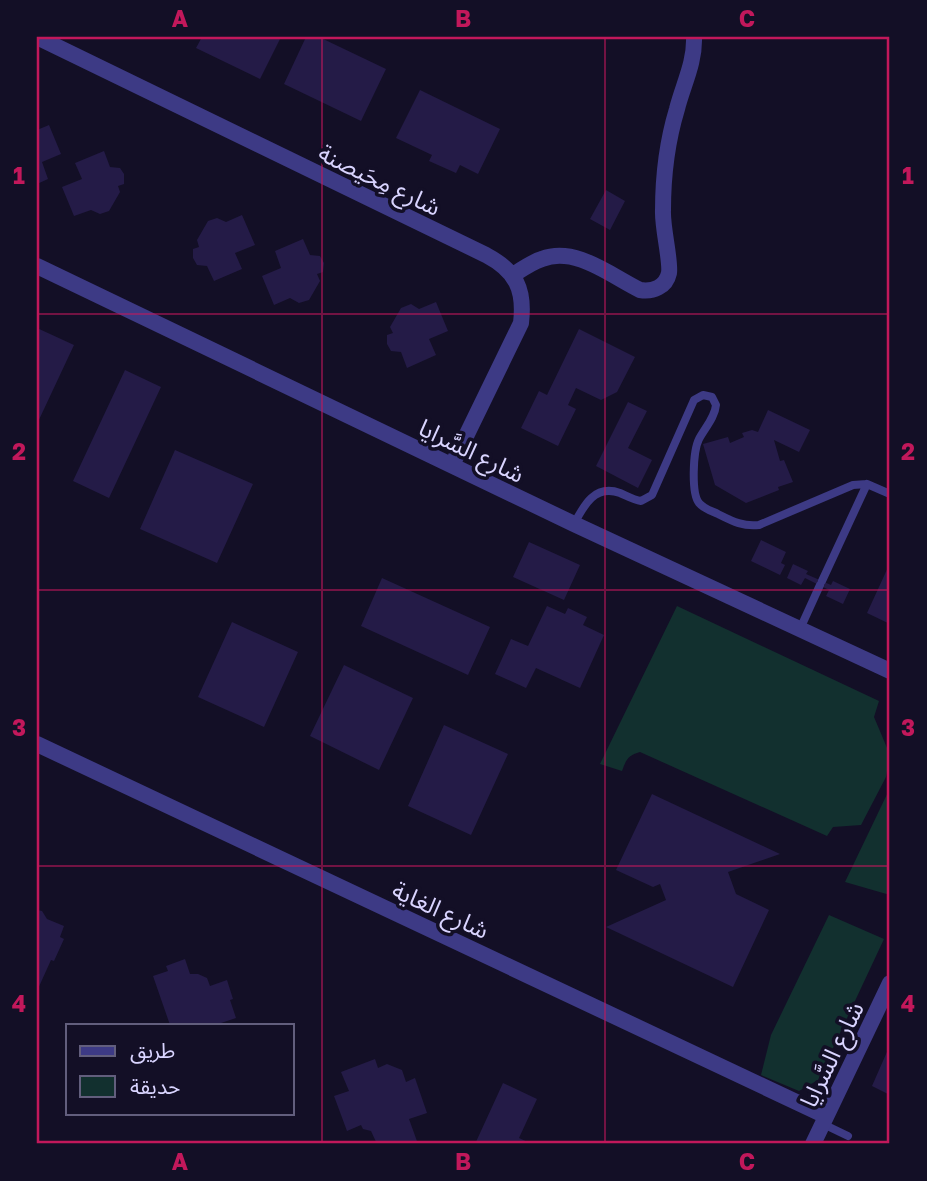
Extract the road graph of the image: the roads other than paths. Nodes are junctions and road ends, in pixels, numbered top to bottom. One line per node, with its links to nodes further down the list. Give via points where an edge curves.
1 (37, 37): 4 (street, شارع مِحَيصنة, via 486,255)
2 (694, 37): 4 (street, via 693,58 665,169 667,279 652,290 640,290 576,258 558,255)
3 (37, 266): 5 (street, شارع السَّرايا)
4 (513, 275): 5 (street, via 523,306 521,323)
5 (452, 466): 8 (street, شارع السَّرايا)
6 (867, 484): 7 (lane); 8 (lane, via 853,485 751,526 704,507 696,496 695,456 716,405 712,397 703,395 694,400 652,495 641,501 612,491 596,494); 9 (lane)
7 (890, 494)
8 (574, 524): 9 (street, شارع السَّرايا)
9 (800, 629): 10 (street, شارع السَّرايا)
10 (890, 671)
11 (37, 744): 13 (street, شارع الغاية)
12 (890, 983): 13 (street, شارع السَّرايا)
13 (824, 1120): 14 (lane); 15 (street, شارع السَّرايا)
14 (848, 1136)
15 (813, 1144)

